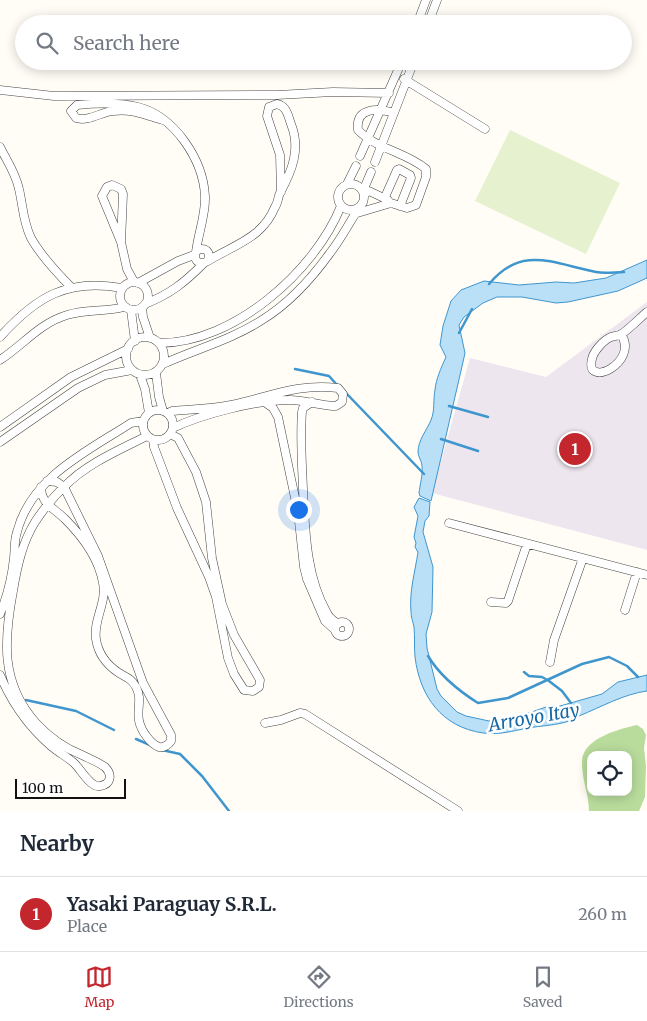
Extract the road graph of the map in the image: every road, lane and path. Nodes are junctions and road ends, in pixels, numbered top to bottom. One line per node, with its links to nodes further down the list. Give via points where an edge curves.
1 (426, 0): 3 (street)
2 (437, 0): 4 (street)
3 (420, 15)
4 (431, 15)
5 (398, 70): 7 (street)
6 (411, 70): 8 (street)
7 (396, 76): 8 (street); 10 (street)
8 (407, 80): 12 (street); 14 (street)
9 (0, 90): 10 (street, via 54,96)
10 (389, 93): 11 (street)
11 (382, 109): 12 (street); 15 (street); 15 (street, via 360,117 357,123 358,130)
12 (394, 113): 16 (street)
13 (163, 120): 13 (street, via 144,109 119,104 77,105 71,111 76,118 84,120 112,111 130,111); 32 (street, via 189,148 203,179 205,198 198,236)
14 (485, 129)
15 (369, 139): 16 (street); 19 (street)
16 (382, 145): 20 (street); 28 (street, via 426,169 416,205)
17 (0, 148): 18 (street)
18 (2, 156): 35 (street, via 17,182 30,237)
19 (360, 156)
20 (375, 162)
21 (356, 166): 23 (street)
22 (371, 172): 25 (street)
23 (347, 184): 25 (street, via 358,185); 27 (street, via 338,195)
24 (281, 192): 24 (street, via 290,175 296,141 287,112 277,104 269,107 267,116 280,155); 31 (street, via 264,225)
25 (364, 193): 26 (street, via 369,191); 29 (street)
26 (388, 200): 28 (street); 28 (street, via 397,170 406,172 411,178); 29 (street)
27 (341, 206): 29 (street); 49 (street, via 320,246 268,299 238,319 204,335 174,343)
28 (400, 206)
29 (357, 211): 52 (street, via 330,253 296,292 276,309 232,336)
30 (122, 242): 30 (street, via 124,194 112,185 102,196); 34 (street)
31 (229, 249): 32 (street); 33 (street)
32 (200, 252): 33 (street, via 209,255); 33 (street, via 197,262); 36 (street)
33 (206, 262): 40 (street, via 165,296)
34 (127, 269): 36 (street); 37 (street)
35 (60, 276): 38 (street); 39 (street)
36 (136, 283): 37 (street); 40 (street, via 147,293)
37 (123, 287): 38 (street, via 101,284); 41 (street, via 120,300)
38 (72, 288): 39 (street)
39 (59, 292): 44 (street, via 25,311)
40 (144, 306): 41 (street, via 135,310); 47 (street, via 144,322)
41 (128, 308): 48 (street); 51 (street, via 66,315 38,329)
42 (647, 312): 45 (street)
43 (0, 324): 44 (street)
44 (9, 327): 46 (street)
45 (621, 334): 45 (street, via 624,344 620,360 607,372 594,370 594,354 605,340)
46 (0, 337)
47 (150, 338): 48 (street); 49 (street)
48 (135, 340): 50 (street)
49 (159, 342): 52 (street, via 164,350)
50 (128, 349): 53 (street, via 127,362); 61 (street, via 72,377)
51 (0, 360)
52 (163, 364): 54 (street)
53 (132, 370): 55 (street); 64 (street, via 105,375 78,388)
54 (156, 373): 55 (street); 58 (street)
55 (140, 375): 59 (street)
56 (312, 402): 57 (street); 57 (street, via 302,412 300,439 305,526 315,587 336,627 325,621 307,579 298,512 278,417 274,408); 58 (street, via 336,406 342,402 343,394 338,388 309,386 231,405)
57 (266, 403): 62 (street, via 194,419)
58 (165, 412): 59 (street); 62 (street, via 173,421)
59 (149, 413): 60 (street)
60 (143, 421): 63 (street, via 144,430); 65 (street, via 131,423 64,466)
61 (0, 427)
62 (172, 431): 63 (street, via 163,440); 63 (street, via 196,472 206,502 212,558 222,604 234,635 260,680 259,687 253,691 240,686 231,666 212,586)
63 (150, 438): 67 (street, via 110,455)
64 (0, 442)
65 (47, 481): 66 (street); 67 (street)
66 (41, 487): 68 (street, via 41,495); 76 (street, via 26,509 18,529 10,583)
67 (64, 487): 68 (street); 68 (street, via 98,556 143,683 171,735 166,746 157,746 147,737 139,724 139,698 135,685 104,659 97,646 96,629 104,592 97,562 85,542)
68 (48, 505): 78 (street, via 35,523 20,556 7,623 7,664 20,699 35,722 54,740 105,767 110,774 107,784 96,786 51,747 23,716)
69 (449, 523): 70 (street)
70 (527, 544): 71 (street); 74 (street, via 508,601)
71 (583, 558): 72 (street); 77 (street, via 554,640)
72 (637, 572): 73 (street); 75 (street)
73 (647, 575)
74 (491, 602)
75 (625, 610)
76 (0, 614)
77 (550, 662)
78 (0, 675)
79 (265, 723): 80 (street, via 305,714)
80 (458, 811)

